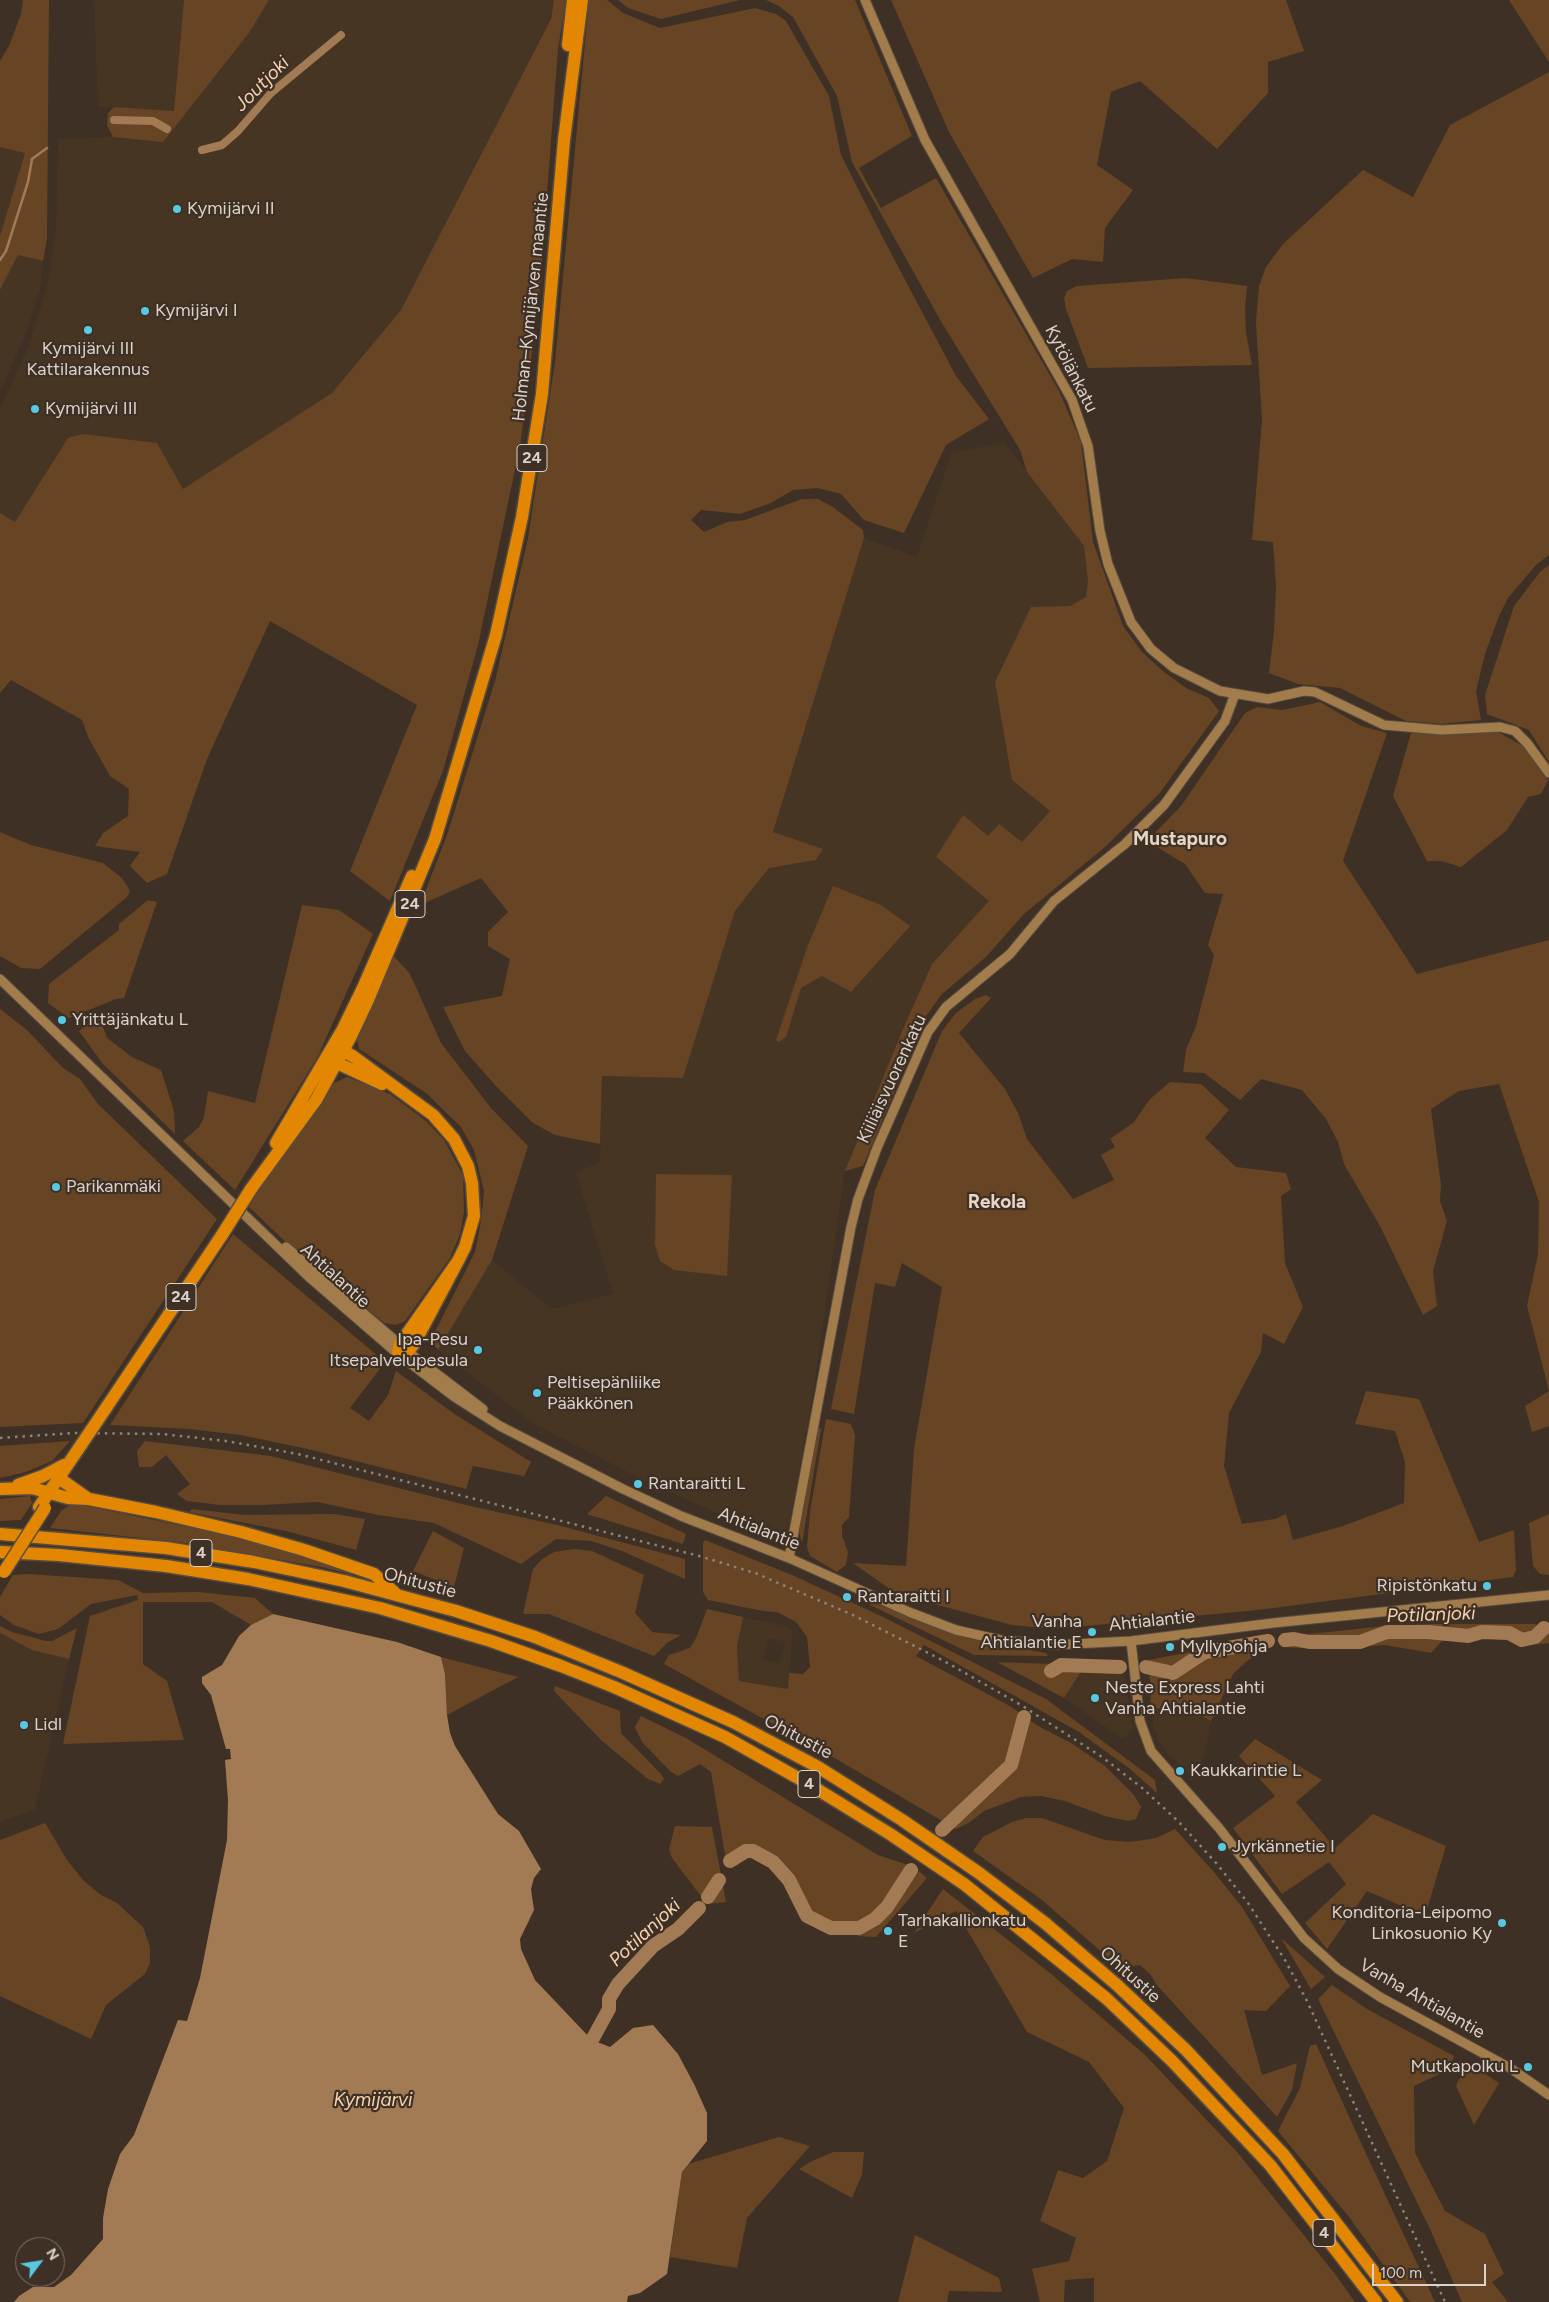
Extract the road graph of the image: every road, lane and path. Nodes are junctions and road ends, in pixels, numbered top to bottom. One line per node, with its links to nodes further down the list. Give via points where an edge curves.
1 (573, 0): 4 (highway, Holman–Kymijärven maantie / 24)
2 (582, 0): 4 (highway, Holman–Kymijärven maantie / 24)
3 (865, 0): 5 (street, Kytölänkatu, via 925,140 1072,400 1091,459 1104,548 1131,622 1151,649 1174,668 1206,686)
4 (564, 140): 6 (highway, Holman–Kymijärven maantie / 24, via 548,341 532,460 498,625)
5 (1235, 694): 7 (street, Kytölänkatu, via 1268,699 1304,691 1315,692 1384,725 1442,730 1500,727 1515,731); 21 (street, Kiiliäisvuorenkatu, via 1225,721 1164,805 1125,844 1054,901 1010,954 946,1007 928,1032 858,1199)
6 (456, 767): 9 (highway, Holman–Kymijärven maantie / 24, via 420,878); 10 (highway, Holman–Kymijärven maantie / 24)
7 (1549, 773)
8 (0, 979): 12 (street, Ahtialantie, via 309,1277)
9 (344, 1051): 10 (highway); 11 (highway)
10 (334, 1058): 11 (highway); 13 (highway, Holman–Kymijärven maantie / 24, bridge, via 222,1235)
11 (417, 1104): 12 (highway, via 454,1139 470,1174 474,1216 458,1261)
12 (402, 1350): 21 (street, Ahtialantie, via 476,1411 528,1441 665,1508)
13 (74, 1456): 14 (highway, Holman–Kymijärven maantie / 24); 15 (highway, via 43,1476); 16 (highway, Holman–Kymijärven maantie / 24)
14 (63, 1481): 16 (highway, Holman–Kymijärven maantie / 24); 17 (highway)
15 (5, 1488): 16 (highway, via 32,1488)
16 (51, 1494): 17 (highway); 18 (highway, Holman–Kymijärven maantie / 24)
17 (89, 1499): 25 (highway, via 175,1516 304,1550 374,1574)
18 (42, 1508): 22 (highway, Holman–Kymijärven maantie / 24); 23 (highway, Holman–Kymijärven maantie / 24, bridge)
19 (0, 1534): 25 (highway, Ohitustie / 4, via 166,1548 254,1562)
20 (0, 1552): 28 (highway, Ohitustie / 4, via 166,1566 258,1581 380,1608 483,1638 561,1666 725,1738 873,1824 964,1884 1107,1999 1172,2061 1270,2165)
21 (789, 1558): 26 (street, Ahtialantie, via 956,1630 1002,1640 1054,1645)
22 (0, 1566)
23 (0, 1578)
24 (1549, 1595): 26 (street, Ahtialantie)
25 (398, 1596): 29 (highway, Ohitustie / 4, via 535,1637 733,1722 818,1767 979,1873 1052,1929 1186,2050 1283,2154)
26 (1131, 1641): 27 (street, Vanha Ahtialantie, via 1140,1721 1151,1751 1219,1828 1304,1938 1338,1969 1380,1998 1510,2068)
27 (1549, 2095)
28 (1376, 2302)
29 (1398, 2302)

